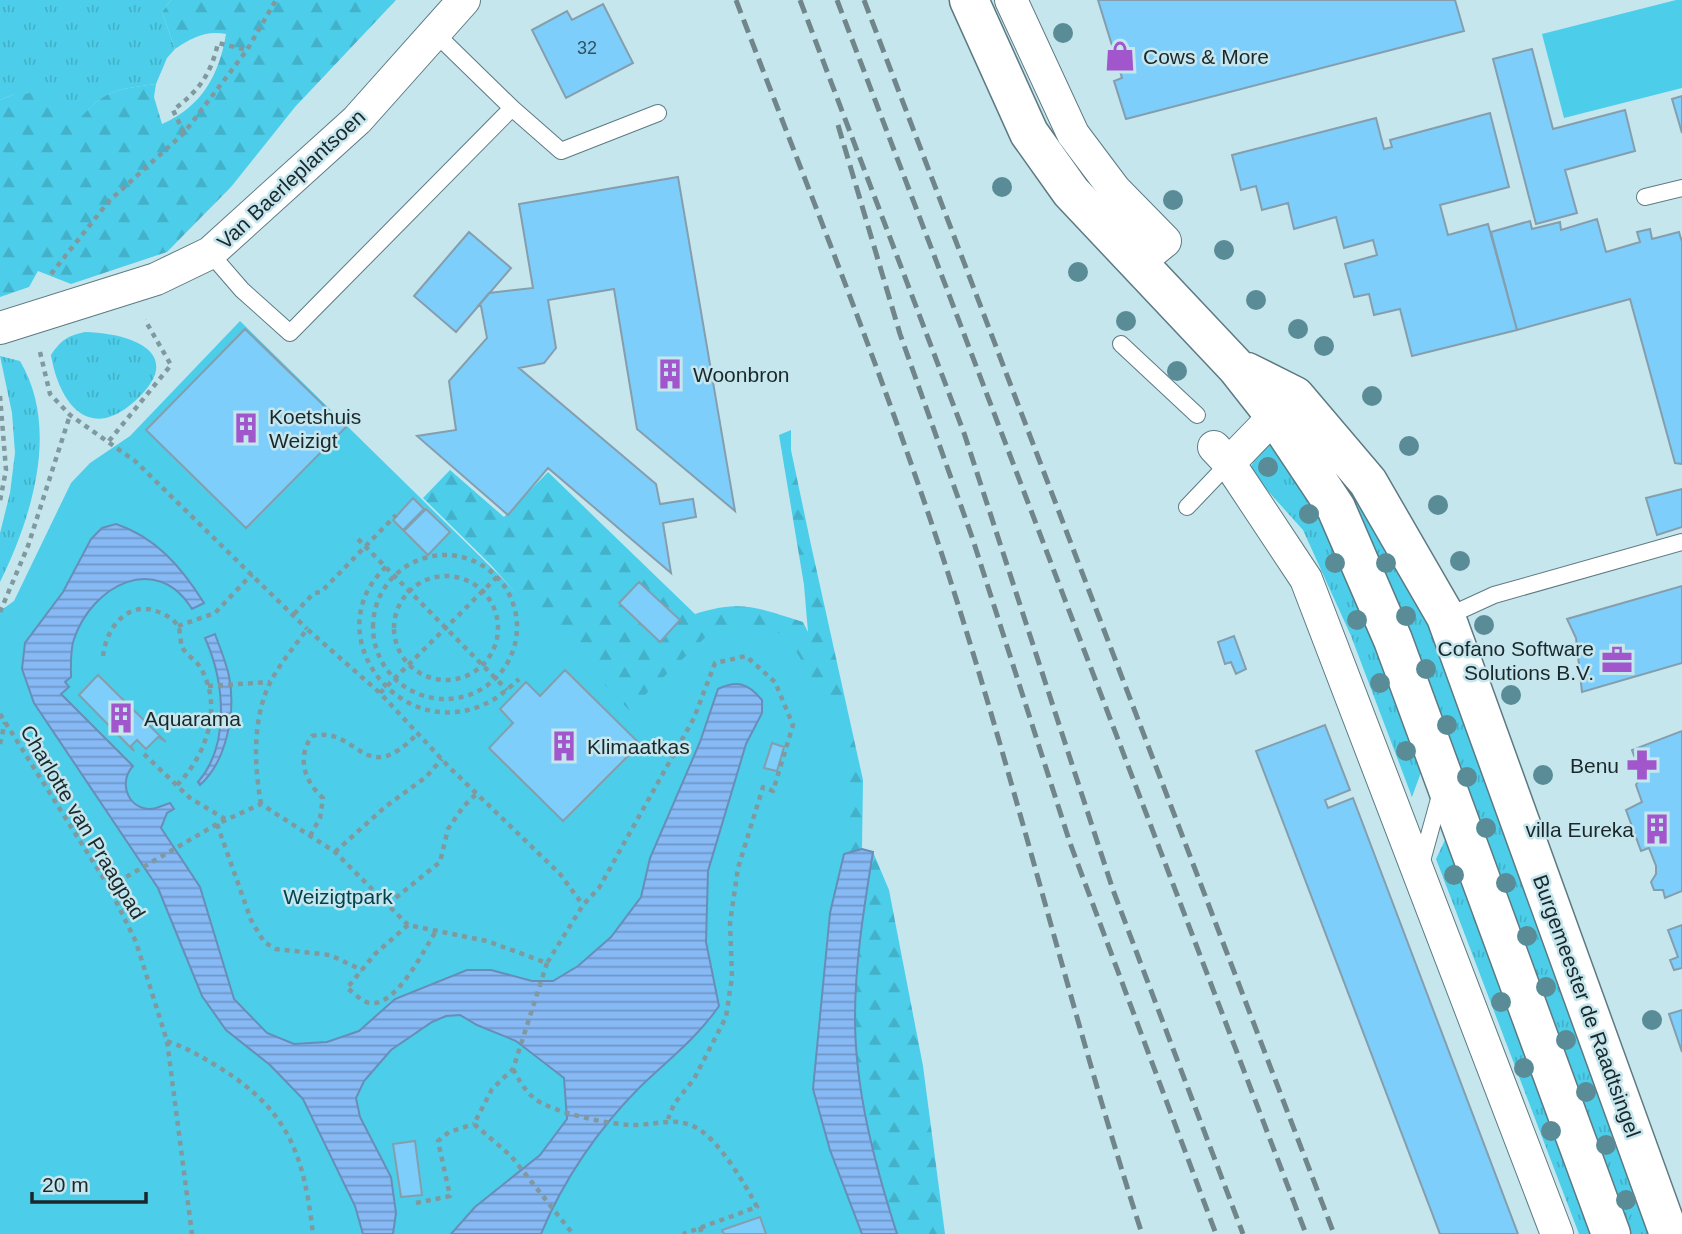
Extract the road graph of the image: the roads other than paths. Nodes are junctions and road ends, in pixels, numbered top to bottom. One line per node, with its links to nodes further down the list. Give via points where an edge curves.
1 (464, 0): 4 (street, Van Baerleplantsoen)
2 (969, 0): 9 (main road, Burgemeester de Raadtsingel, via 1029,133 1071,192)
3 (1011, 0): 9 (street, Burgemeester de Raadtsingel, via 1073,134 1115,190)
4 (435, 33): 5 (lane); 10 (street, Van Baerleplantsoen, via 357,120)
5 (512, 108): 6 (lane, via 561,151); 10 (lane, via 290,334)
6 (659, 113)
7 (1682, 188): 8 (lane)
8 (1645, 197)
9 (1152, 252): 13 (main road, Burgemeester de Raadtsingel, via 1237,368)
10 (210, 253): 11 (street, Van Baerleplantsoen, via 156,279)
11 (0, 328)
12 (1121, 344): 14 (lane)
13 (1284, 406): 15 (street); 18 (main road, Burgemeester de Raadtsingel, via 1368,482); 19 (main road, Burgemeester de Raadtsingel, via 1336,508 1393,640)
14 (1197, 415)
15 (1221, 455): 16 (lane); 20 (street, via 1306,579)
16 (1187, 507)
17 (1682, 542): 18 (lane, via 1494,595)
18 (1446, 617): 23 (main road, Burgemeester de Raadtsingel)
19 (1444, 779): 20 (lane); 22 (main road, Burgemeester de Raadtsingel)
20 (1419, 873): 21 (street)
21 (1557, 1234)
22 (1611, 1234)
23 (1669, 1234)

